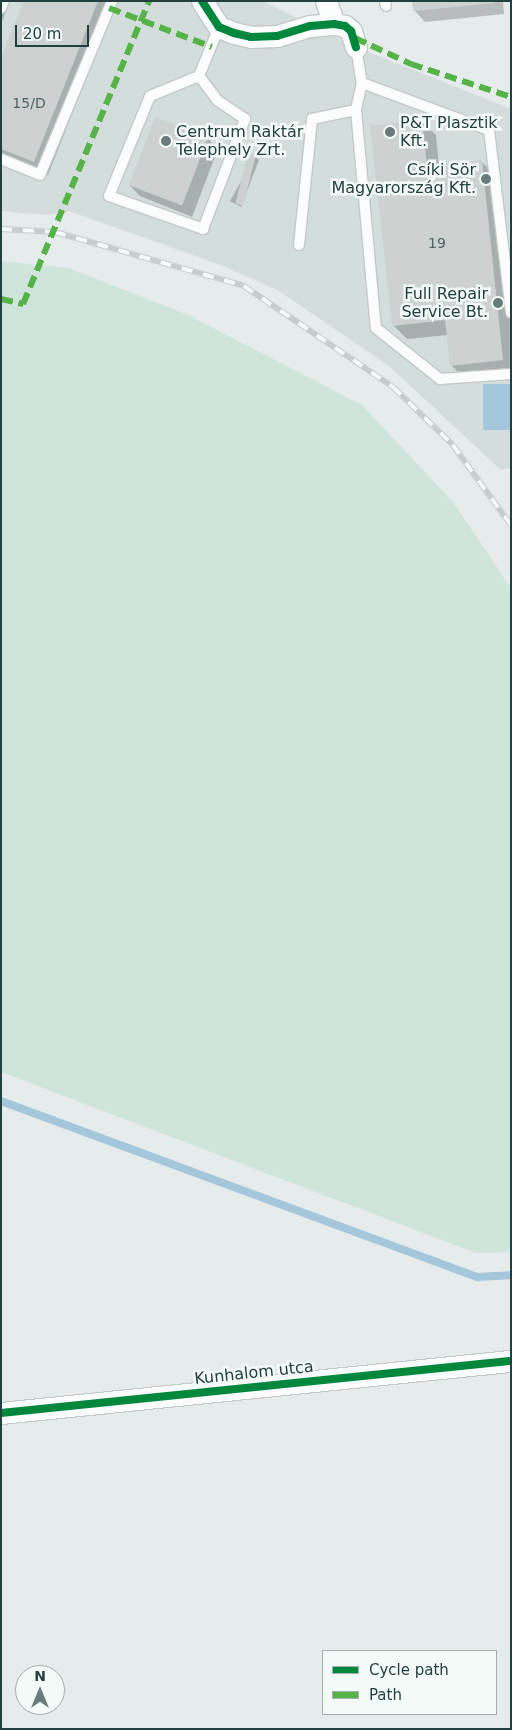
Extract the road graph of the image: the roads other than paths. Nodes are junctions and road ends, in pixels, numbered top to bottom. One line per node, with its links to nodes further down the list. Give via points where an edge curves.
1 (4, 1): 5 (lane)
2 (112, 1): 12 (lane, via 40,175)
3 (202, 1): 7 (street)
4 (326, 1): 6 (street)
5 (1, 8)
6 (334, 24): 7 (street, via 310,26 277,36 251,37); 8 (street, via 351,31)
7 (219, 27): 9 (lane)
8 (356, 47): 10 (lane)
9 (199, 76): 9 (lane, via 218,101 245,119 202,230 109,196 150,96)
10 (362, 82): 11 (lane); 14 (lane, via 490,130)
11 (356, 110): 13 (lane, via 312,118); 15 (lane, via 376,328 440,379)
12 (1, 158)
13 (299, 246)
14 (511, 313)
15 (511, 374)
16 (509, 1361): 17 (street, Kunhalom utca)
17 (1, 1413)

